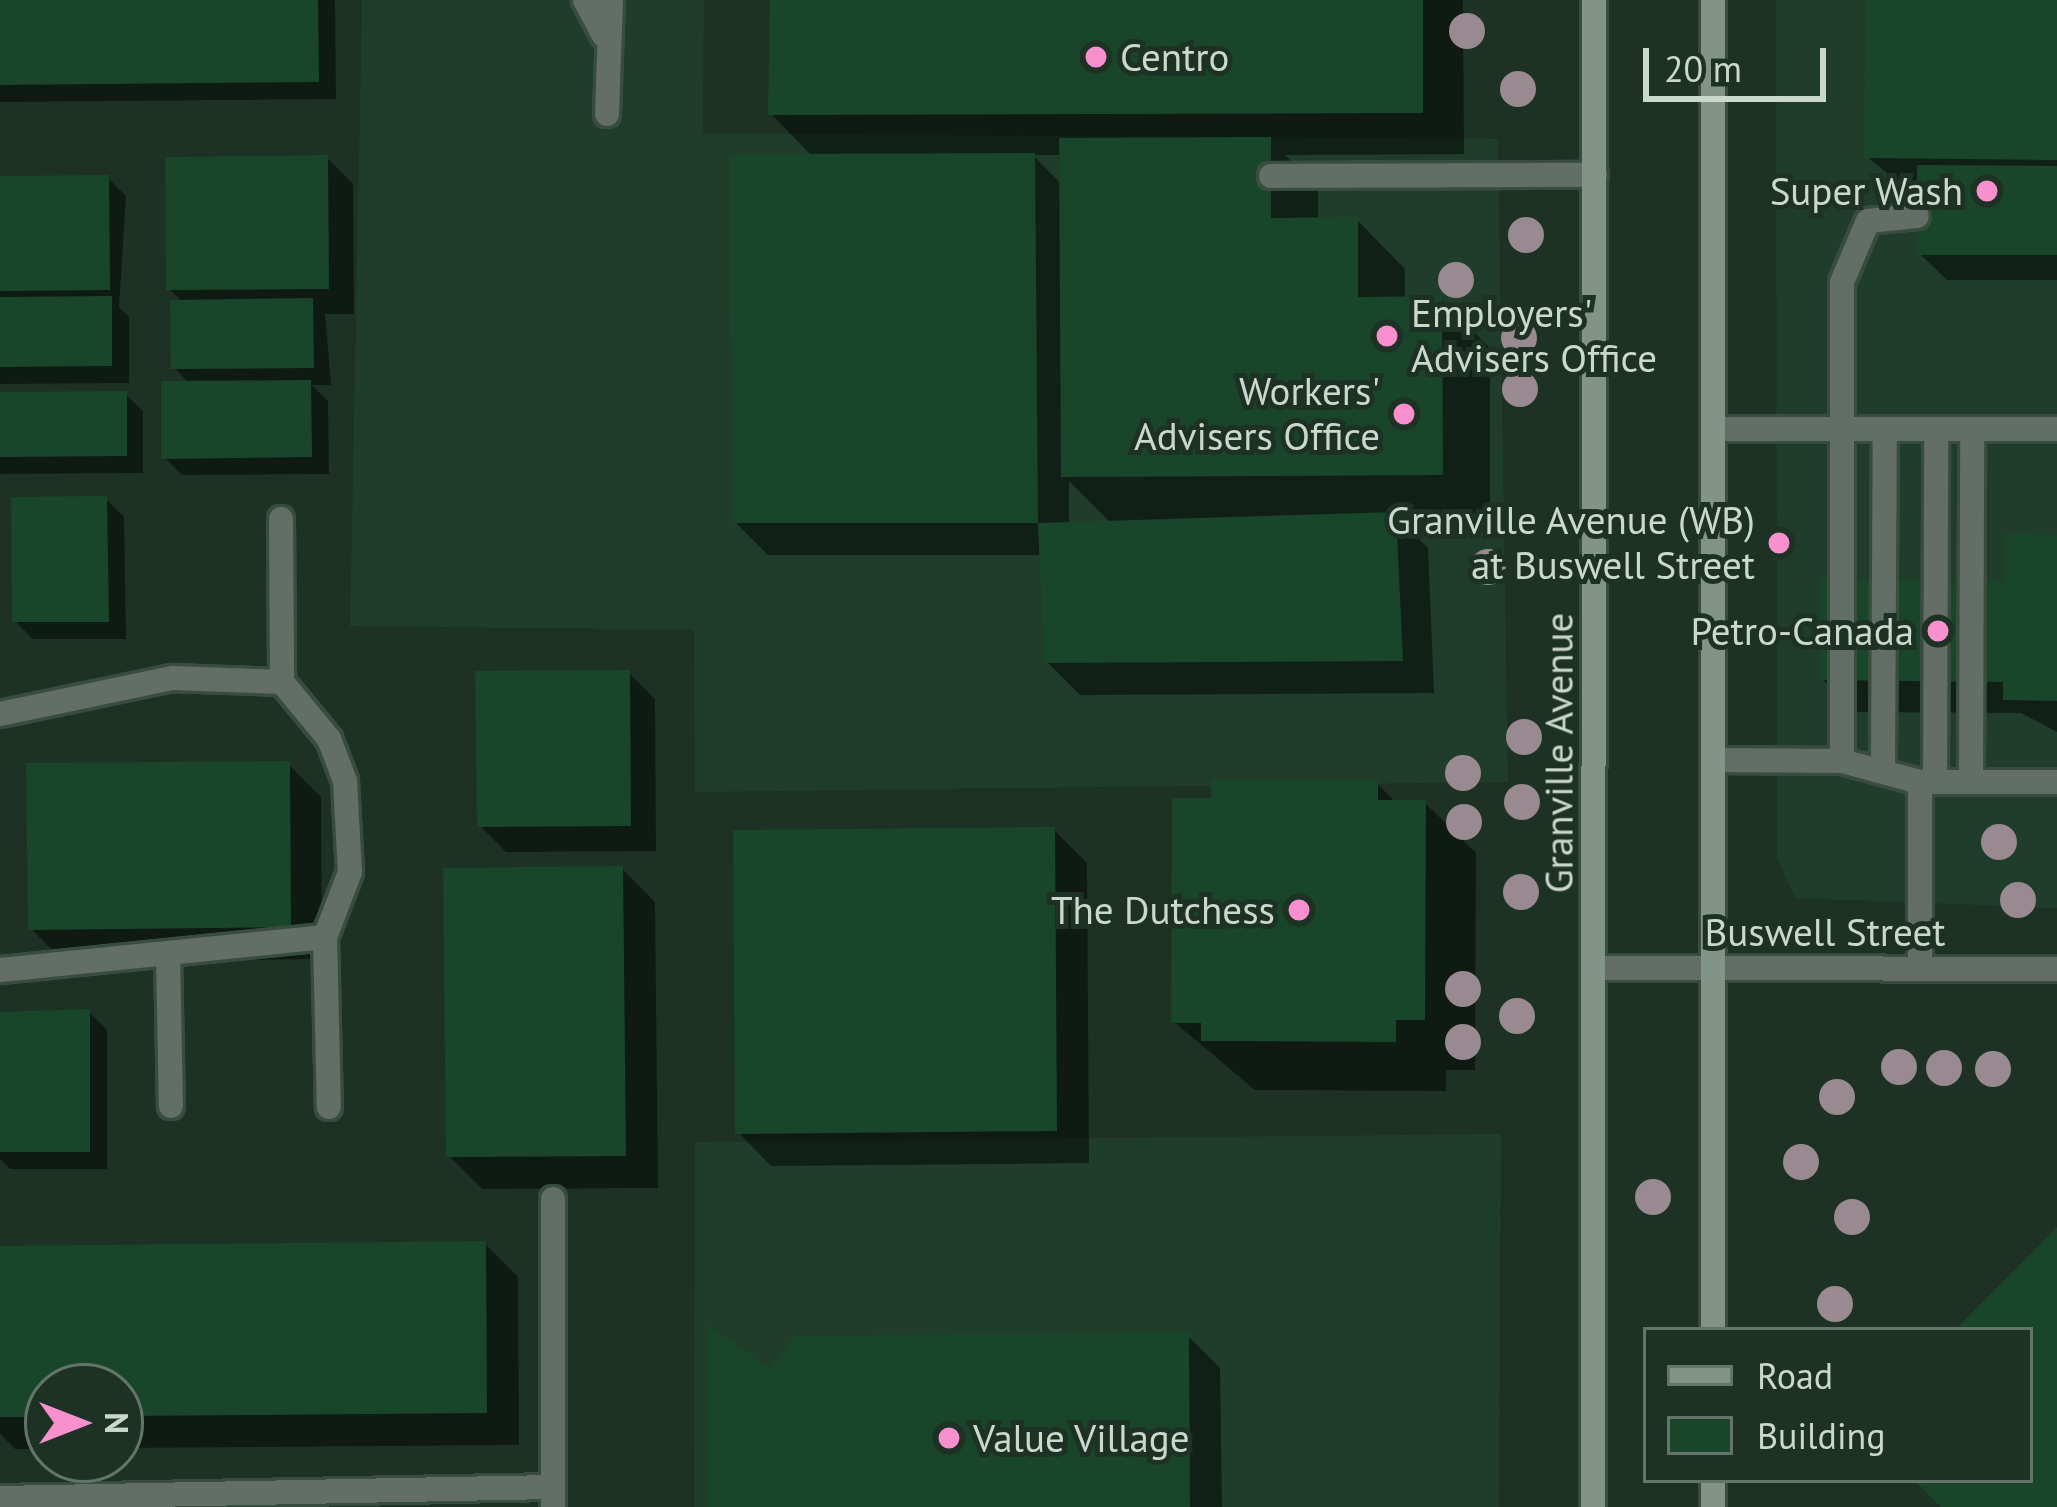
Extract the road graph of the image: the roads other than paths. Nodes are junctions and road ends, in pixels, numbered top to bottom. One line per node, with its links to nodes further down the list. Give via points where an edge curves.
1 (585, 0): 5 (street)
2 (611, 0): 5 (street)
3 (1594, 0): 7 (main road, Granville Avenue)
4 (1713, 0): 10 (main road)
5 (604, 35): 6 (street)
6 (607, 114)
7 (1595, 175): 8 (street); 29 (main road, Granville Avenue)
8 (1271, 176)
9 (1917, 216): 15 (street, via 1868,221 1851,245)
10 (1715, 429): 15 (street); 19 (main road)
11 (1885, 429): 12 (street); 15 (street); 21 (street)
12 (1936, 429): 13 (street); 22 (street)
13 (1972, 429): 14 (street); 23 (street)
14 (2057, 429)
15 (1843, 430): 20 (street)
16 (280, 519): 17 (street)
17 (281, 682): 18 (street, via 173,678); 25 (street, via 329,739 345,781 350,872)
18 (0, 714)
19 (1714, 760): 20 (street); 27 (main road)
20 (1842, 761): 21 (street)
21 (1882, 770): 22 (street)
22 (1928, 782): 23 (street); 28 (street)
23 (1971, 782): 24 (street)
24 (2057, 782)
25 (325, 937): 26 (street); 33 (street)
26 (168, 952): 31 (street); 32 (street)
27 (1714, 967): 28 (street, Buswell Street); 29 (street, Buswell Street); 35 (main road)
28 (1920, 967): 30 (street, Buswell Street)
29 (1593, 968): 38 (main road, Granville Avenue)
30 (2057, 969)
31 (0, 970)
32 (172, 1106)
33 (329, 1107)
34 (553, 1198): 36 (street)
35 (1713, 1327)
36 (553, 1497): 37 (street)
37 (0, 1498)
38 (1593, 1507)

